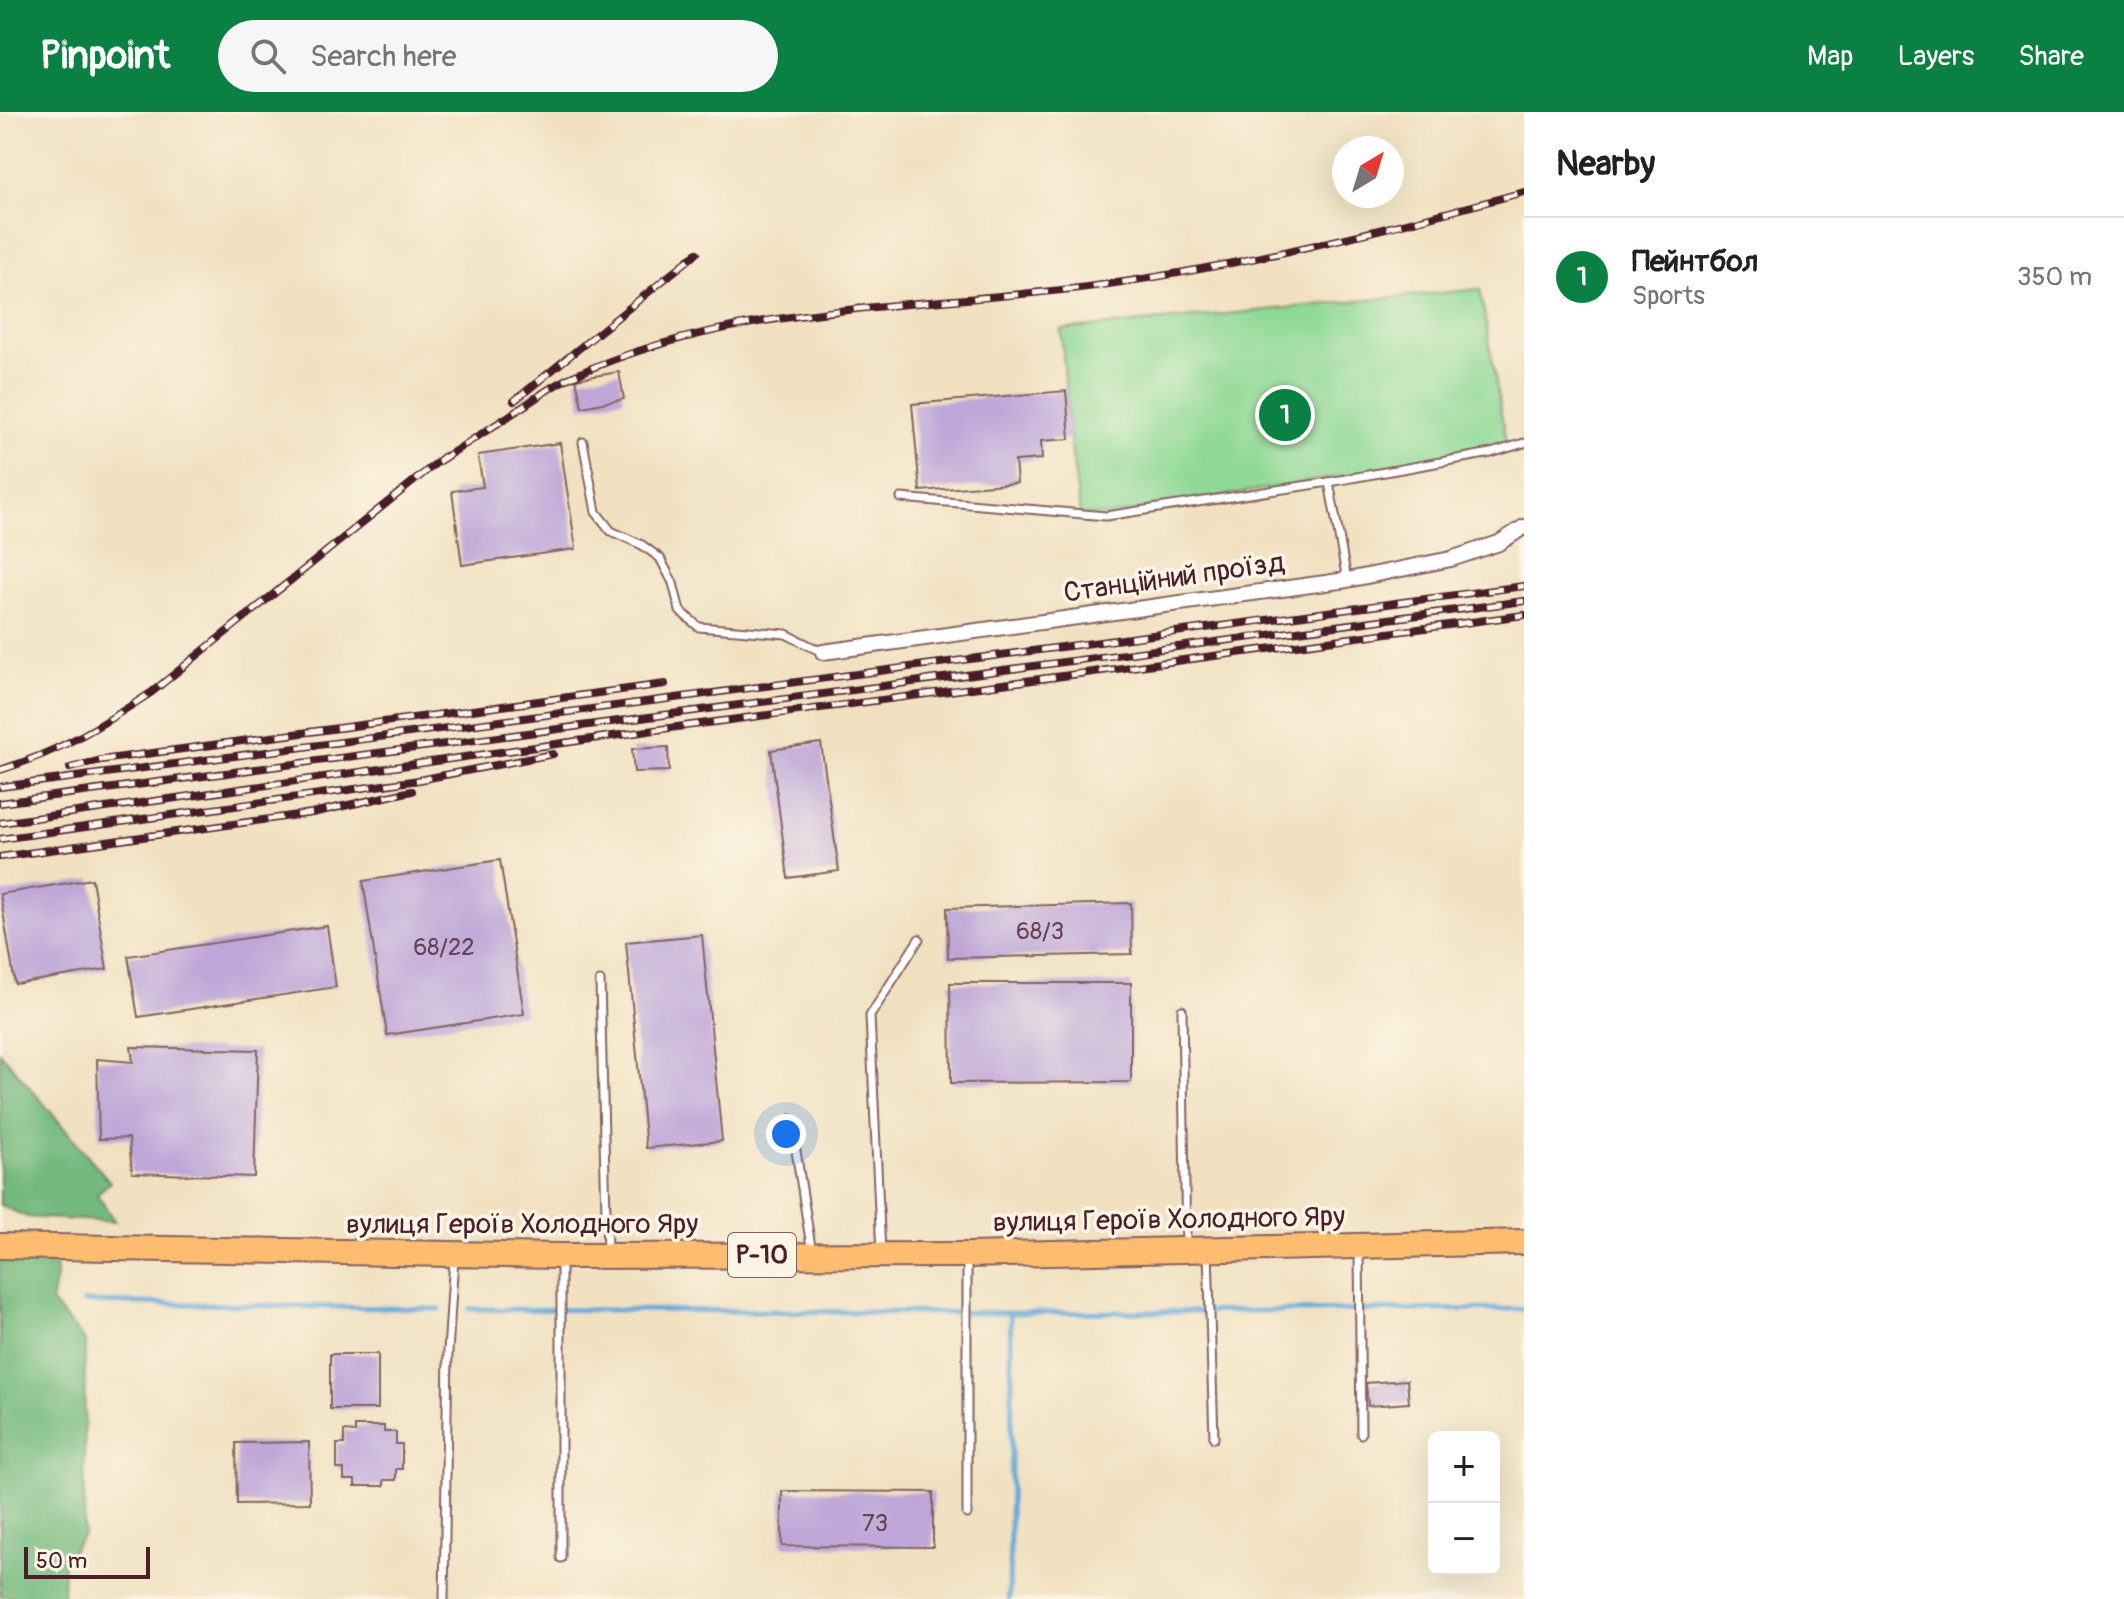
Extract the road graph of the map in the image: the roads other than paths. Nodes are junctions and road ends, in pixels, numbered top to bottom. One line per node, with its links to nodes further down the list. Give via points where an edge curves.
1 (583, 442): 7 (lane, via 596,512 611,531 660,558 680,611 699,627 786,634)
2 (1524, 443): 3 (lane)
3 (1329, 482): 4 (lane, via 1106,516); 6 (lane)
4 (901, 498)
5 (1524, 527): 6 (street, Станційний проїзд, via 1499,543 1451,559)
6 (1347, 580): 7 (street, Станційний проїзд)
7 (823, 652)
8 (919, 939): 17 (lane, via 870,1016)
9 (600, 981): 21 (lane)
10 (1182, 1010): 15 (lane)
11 (791, 1119): 16 (lane)
12 (1524, 1242): 14 (main road, вулиця Героїв Холодного Яру / Р-10)
13 (0, 1246): 19 (main road, вулиця Героїв Холодного Яру / Р-10)
14 (1359, 1246): 15 (main road, вулиця Героїв Холодного Яру / Р-10); 22 (lane)
15 (1197, 1248): 18 (main road, вулиця Героїв Холодного Яру / Р-10); 23 (lane, via 1211,1299)
16 (812, 1255): 17 (main road, вулиця Героїв Холодного Яру / Р-10); 21 (main road, вулиця Героїв Холодного Яру / Р-10)
17 (881, 1255): 18 (main road, вулиця Героїв Холодного Яру / Р-10)
18 (968, 1255): 24 (lane)
19 (454, 1256): 20 (main road, вулиця Героїв Холодного Яру / Р-10); 26 (lane)
20 (561, 1256): 21 (main road, вулиця Героїв Холодного Яру / Р-10); 25 (lane)
21 (607, 1256)
22 (1361, 1434)
23 (1214, 1438)
24 (967, 1514)
25 (561, 1558)
26 (444, 1599)

